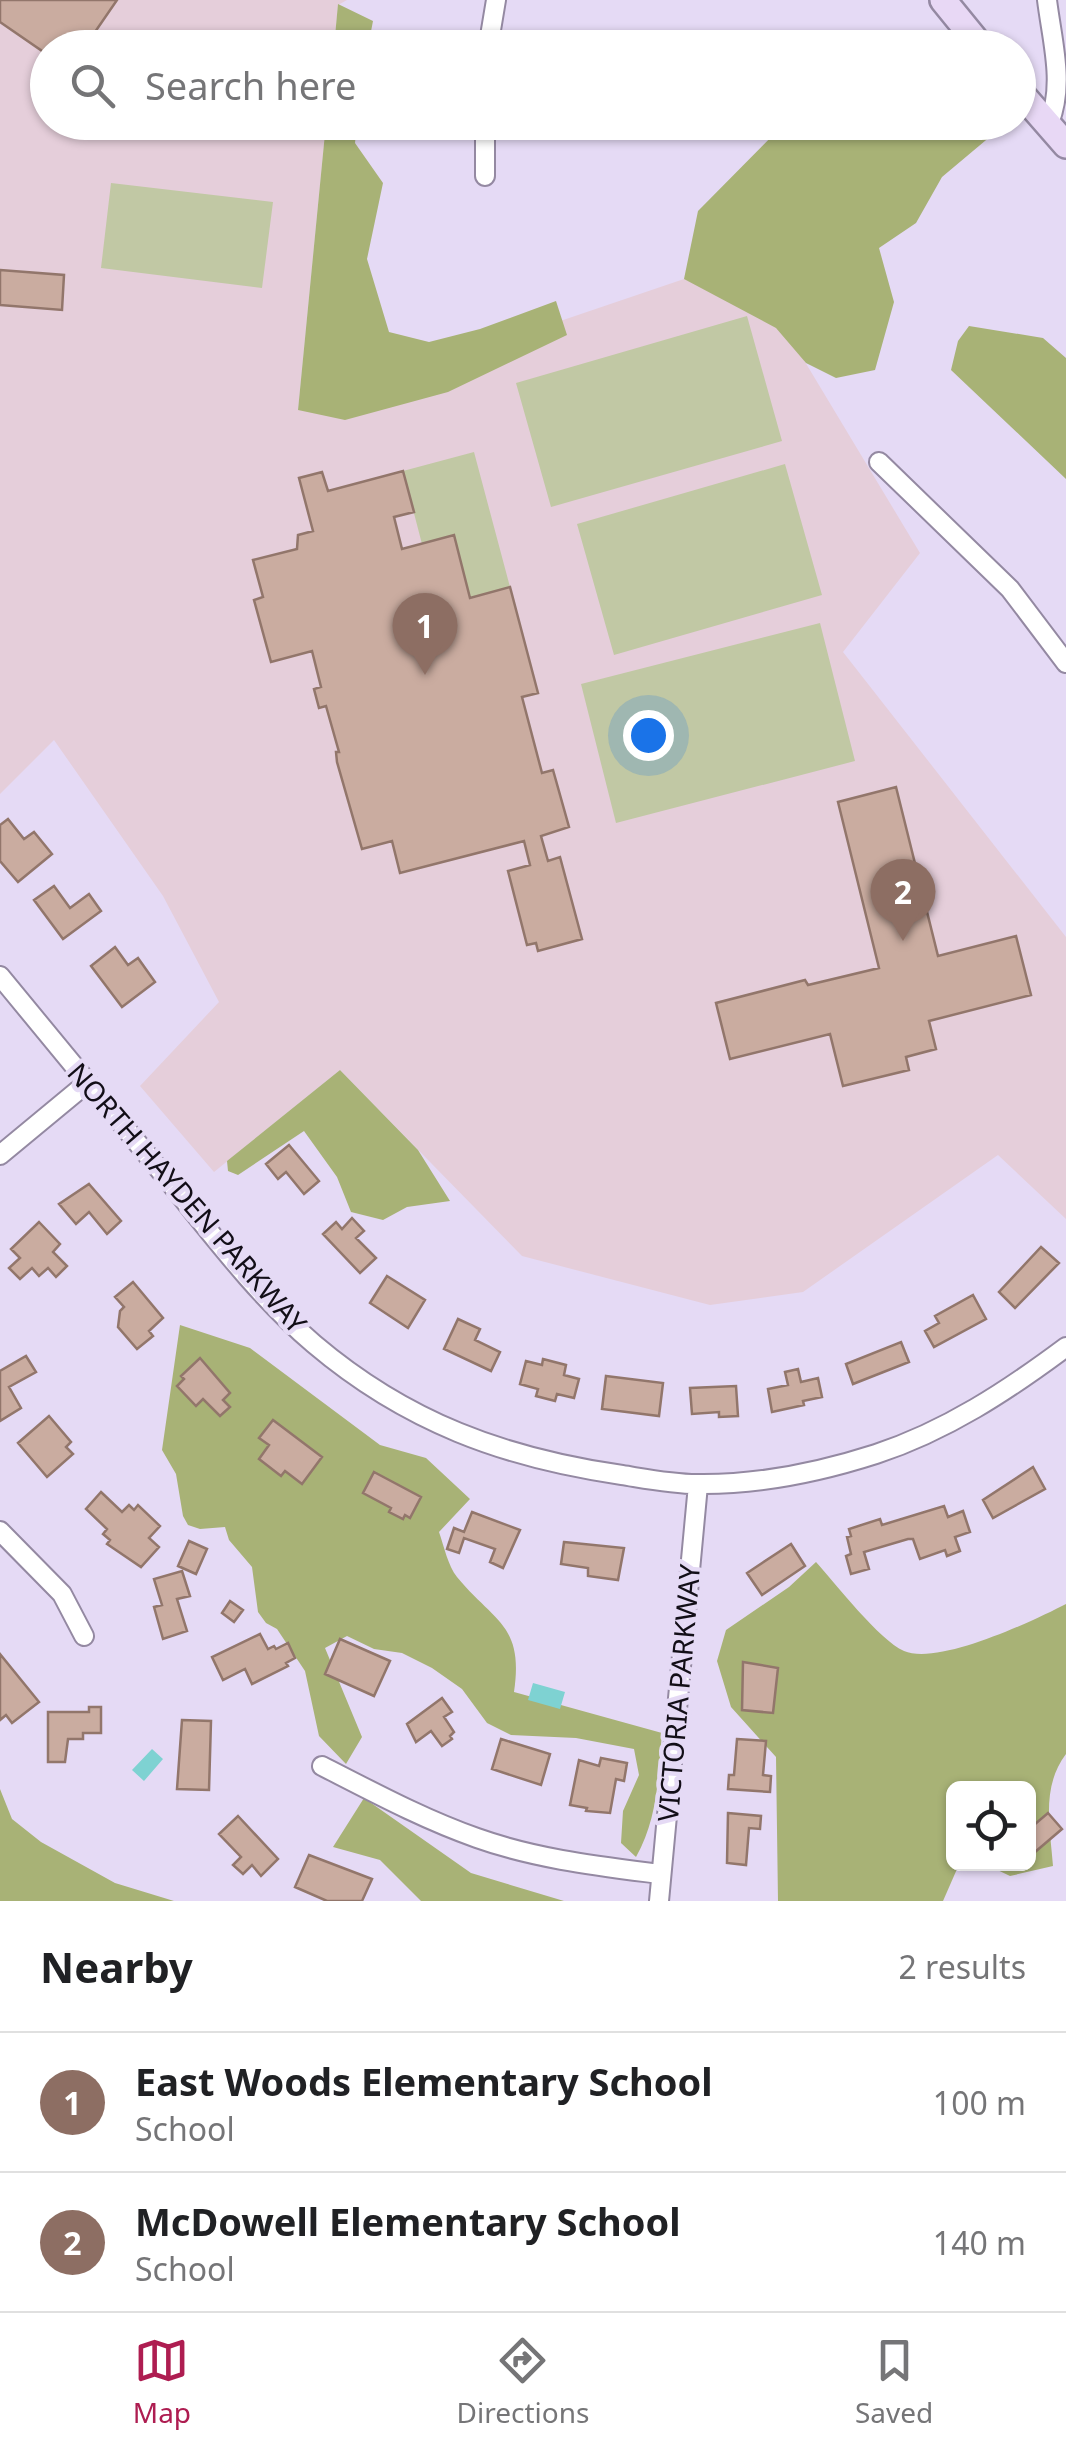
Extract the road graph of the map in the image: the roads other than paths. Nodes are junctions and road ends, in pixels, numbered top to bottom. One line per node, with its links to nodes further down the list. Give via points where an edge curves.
1 (496, 0): 4 (street)
2 (943, 0): 5 (street)
3 (1046, 0): 7 (street, via 1057,77)
4 (491, 30)
5 (967, 30)
6 (1036, 109): 7 (street)
7 (1049, 123): 9 (street)
8 (485, 140): 10 (street)
9 (1066, 145)
10 (485, 176)
11 (880, 462): 12 (street, via 1010,589)
12 (1066, 663)
13 (0, 976): 14 (street, NORTH HAYDEN PARKWAY)
14 (87, 1083): 15 (street); 17 (street, NORTH HAYDEN PARKWAY, via 271,1304 370,1386 444,1427 521,1457)
15 (0, 1155)
16 (1066, 1347): 17 (street, NORTH HAYDEN PARKWAY, via 977,1410 880,1453 784,1476)
17 (698, 1484): 21 (street, VICTORIA PARKWAY)
18 (0, 1531): 19 (street, via 62,1594)
19 (84, 1636)
20 (322, 1766): 21 (street, via 478,1839 575,1863)
21 (660, 1874): 22 (street, VICTORIA PARKWAY)
22 (659, 1901)

